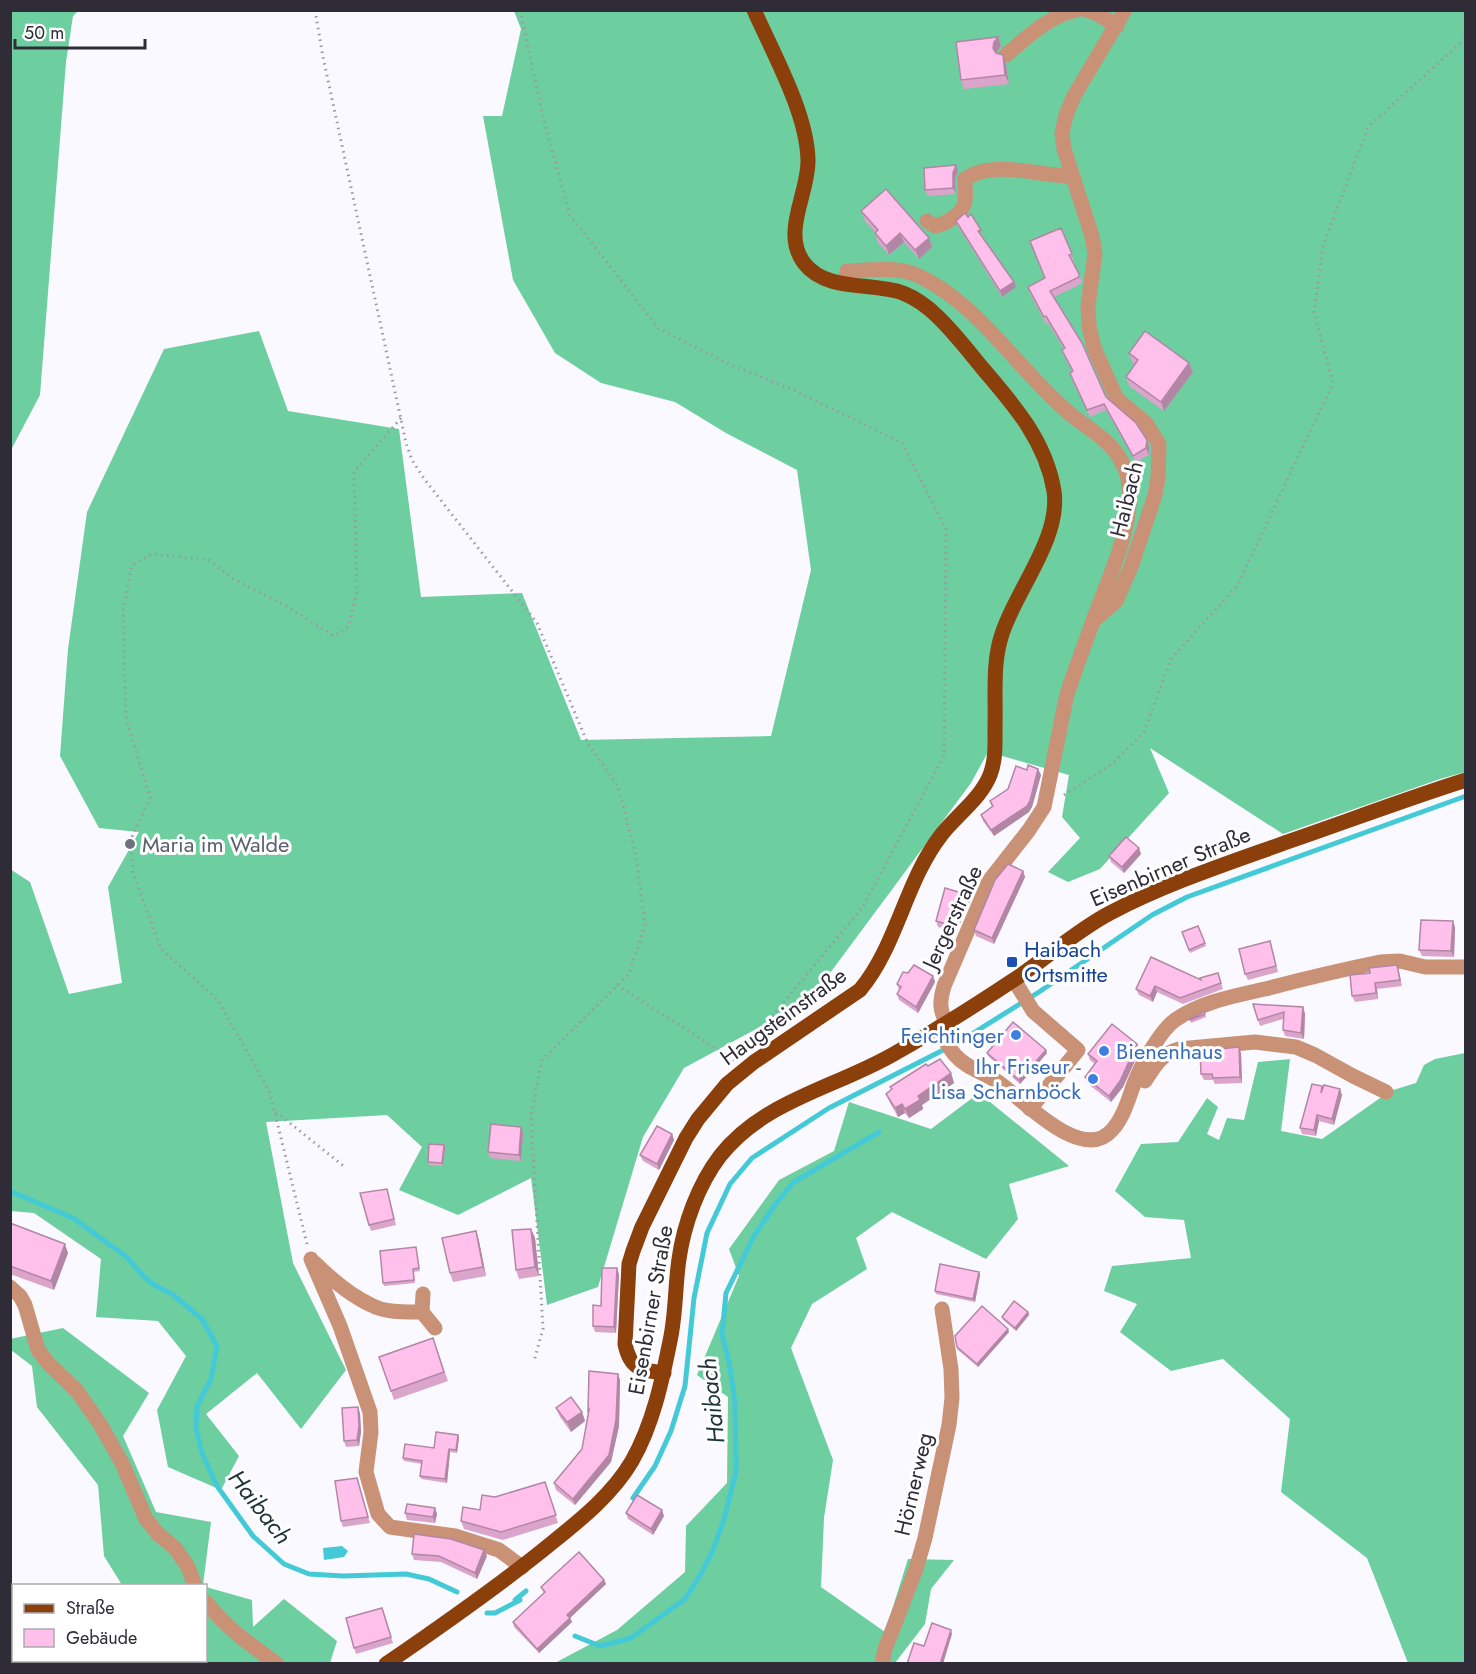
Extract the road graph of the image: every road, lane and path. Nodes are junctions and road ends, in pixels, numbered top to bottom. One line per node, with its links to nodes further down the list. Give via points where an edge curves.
1 (315, 10): 13 (path)
2 (520, 10): 21 (path, via 570,215 658,328 902,443 946,529 944,756 862,909)
3 (754, 10): 12 (main road, Haugsteinstraße, via 788,86 807,144 808,175 794,241 814,273)
4 (1077, 10): 9 (street, via 1053,20)
5 (1086, 10): 7 (street)
6 (1125, 10): 7 (street, Haibach)
7 (1117, 26): 10 (street, Haibach, via 1066,115 1062,133)
8 (1466, 38): 16 (path, via 1368,127 1323,246 1314,312 1333,383 1238,586 1171,659 1144,732 1112,764)
9 (1006, 55)
10 (1072, 176): 11 (street, via 998,168 975,172 965,179 965,205 961,212 943,225); 14 (street, Haibach, via 1095,254 1088,305 1094,348 1117,399 1146,423 1159,444 1160,461 1155,495 1131,567 1116,601)
11 (927, 221)
12 (845, 283): 14 (street, via 847,271 903,272 917,275 947,293 1069,413 1114,449 1127,474 1129,508 1121,545); 35 (main road, Haugsteinstraße, via 903,293 945,324 1029,427 1049,472 1053,515 1045,542 1001,636 990,776 929,852 872,976 860,990 727,1083 686,1138 642,1227 629,1264 625,1344 634,1365)
13 (401, 418): 19 (path, via 412,460 425,480 537,623 588,744 618,786 636,855 645,925 629,974); 26 (path, via 354,472 357,590 350,626 334,636 233,579 208,560 152,554 132,565 123,613 126,718 150,798 131,839 133,873 161,949 218,1000 270,1093)
14 (1093, 621): 16 (street, Haibach, via 1067,694)
15 (1466, 780): 18 (main road, Eisenbirner Straße, via 1173,885 1075,933)
16 (1044, 807): 20 (street, Jergerstraße, via 989,881 944,986 940,999)
17 (1466, 967): 24 (street, via 1380,962 1204,1005 1172,1022 1164,1031)
18 (1014, 980): 20 (main road, Eisenbirner Straße); 25 (street, via 1033,1011 1078,1050)
19 (617, 985): 22 (path); 34 (path, via 542,1060 531,1117 543,1329)
20 (943, 1029): 25 (street, via 962,1062 1000,1083); 35 (main road, Eisenbirner Straße, via 779,1107 720,1156 695,1202 685,1232)
21 (743, 1052)
22 (735, 1061)
23 (1386, 1092): 24 (street, via 1305,1051 1255,1042 1167,1053)
24 (1127, 1103): 25 (street, via 1111,1132 1088,1140 1065,1133)
25 (1030, 1109)
26 (274, 1111): 27 (path); 28 (path)
27 (346, 1168)
28 (311, 1259): 32 (street, via 372,1306); 36 (street, via 370,1412 366,1473 378,1514 390,1527 455,1536 499,1550)
29 (10, 1287): 37 (street, via 25,1305 38,1350 77,1391 100,1424 146,1519 175,1548)
30 (423, 1294): 32 (street)
31 (942, 1309): 41 (street, Hörnerweg, via 951,1369 950,1425 925,1538)
32 (422, 1312): 33 (street)
33 (435, 1328)
34 (534, 1361)
35 (664, 1373): 36 (main road, Eisenbirner Straße, via 655,1407 632,1461 571,1528)
36 (522, 1566): 40 (main road, Eisenbirner Straße)
37 (194, 1584)
38 (207, 1603): 39 (street, via 244,1641)
39 (277, 1664)
40 (386, 1664)
41 (882, 1664)

